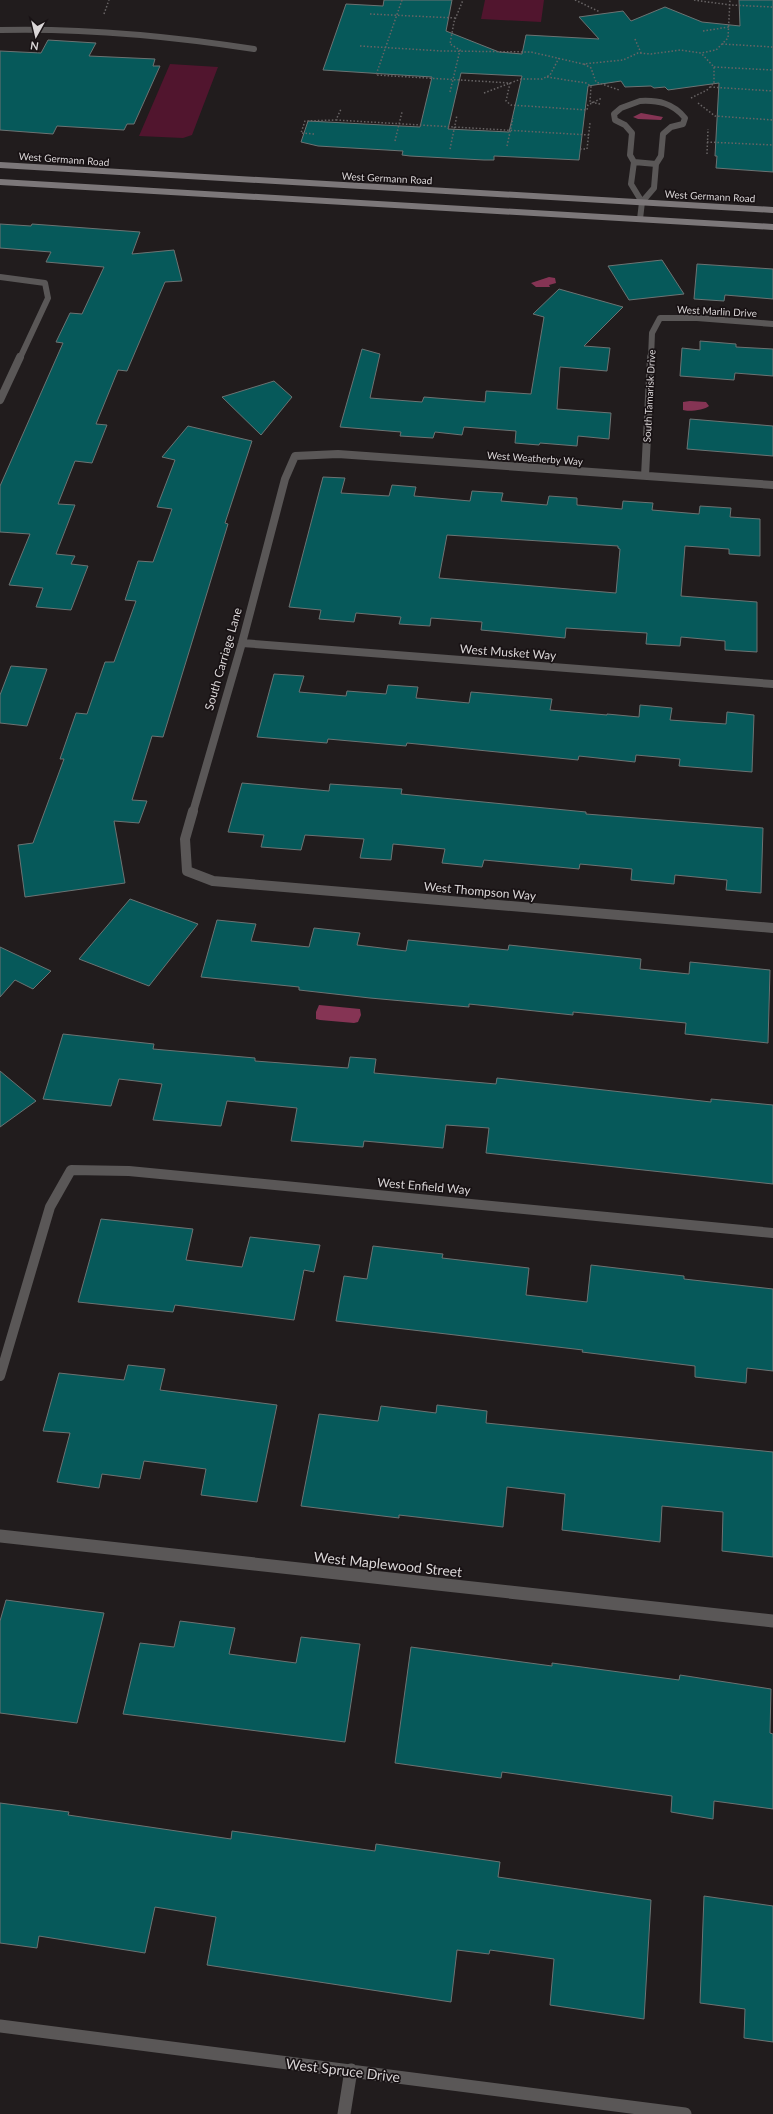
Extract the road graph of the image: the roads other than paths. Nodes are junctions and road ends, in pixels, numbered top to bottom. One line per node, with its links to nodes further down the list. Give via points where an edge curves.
1 (0, 30): 2 (street, via 125,33)
2 (254, 48)
3 (634, 162): 4 (street); 4 (street, via 630,155 632,132 625,124 614,120 614,114 618,108 638,102 664,103 682,112 685,118 683,124 663,134 661,156); 7 (street, via 632,184)
4 (656, 164): 7 (street, via 654,188)
5 (0, 165): 7 (main road, West Germann Road)
6 (0, 182): 9 (main road)
7 (642, 202): 8 (main road, West Germann Road); 9 (street)
8 (773, 210)
9 (640, 219): 10 (main road)
10 (773, 227)
11 (0, 277): 14 (street, via 45,283 48,298)
12 (660, 318): 13 (street, West Marlin Drive); 16 (street, South Tamarisk Drive, via 652,333)
13 (773, 324)
14 (0, 400)
15 (295, 456): 16 (street, West Weatherby Way, via 338,454); 18 (street, South Carriage Lane, via 285,479)
16 (645, 476): 17 (street, West Weatherby Way)
17 (773, 485)
18 (242, 643): 19 (street, West Musket Way); 20 (street, South Carriage Lane, via 185,839)
19 (773, 684)
20 (187, 871): 21 (street, West Thompson Way, via 213,881)
21 (773, 928)
22 (773, 1233): 23 (street, West Enfield Way, via 129,1171 72,1170 50,1207)
23 (0, 1376)
24 (0, 1536): 25 (street, West Maplewood Street)
25 (773, 1621)
26 (0, 2026): 27 (street, West Spruce Drive)
27 (350, 2070): 28 (street); 29 (street, West Spruce Drive)
28 (344, 2114)
29 (685, 2114)

